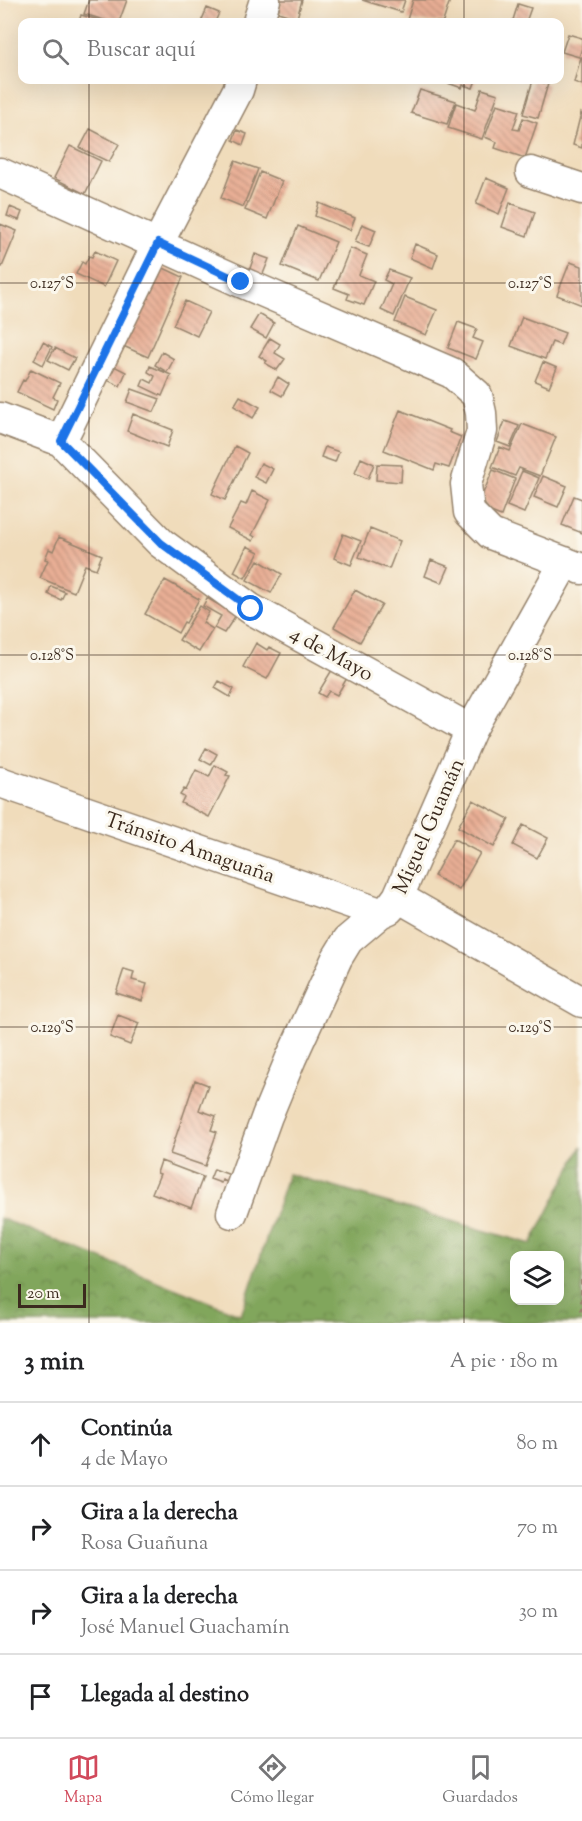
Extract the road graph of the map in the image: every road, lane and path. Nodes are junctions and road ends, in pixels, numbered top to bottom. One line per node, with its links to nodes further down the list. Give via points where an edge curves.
1 (265, 0): 2 (street)
2 (259, 18)
3 (240, 84): 7 (street)
4 (531, 172): 6 (street)
5 (0, 174): 7 (street)
6 (582, 189)
7 (158, 243): 9 (street); 10 (street, via 452,373 477,395 481,413 482,431 466,484 469,512 491,534)
8 (0, 418): 9 (street, 4 de Mayo)
9 (61, 441): 11 (street, 4 de Mayo, via 161,543 251,609)
10 (574, 565): 11 (street, Miguel Guamán)
11 (471, 730): 13 (street, Miguel Guamán)
12 (0, 782): 13 (street, Tránsito Amaguaña)
13 (389, 905): 14 (street, Tránsito Amaguaña); 15 (street, Miguel Guamán, via 348,940 337,958 267,1116)
14 (582, 1002)
15 (232, 1213)
16 (582, 1280): 17 (path)
17 (582, 1315)

